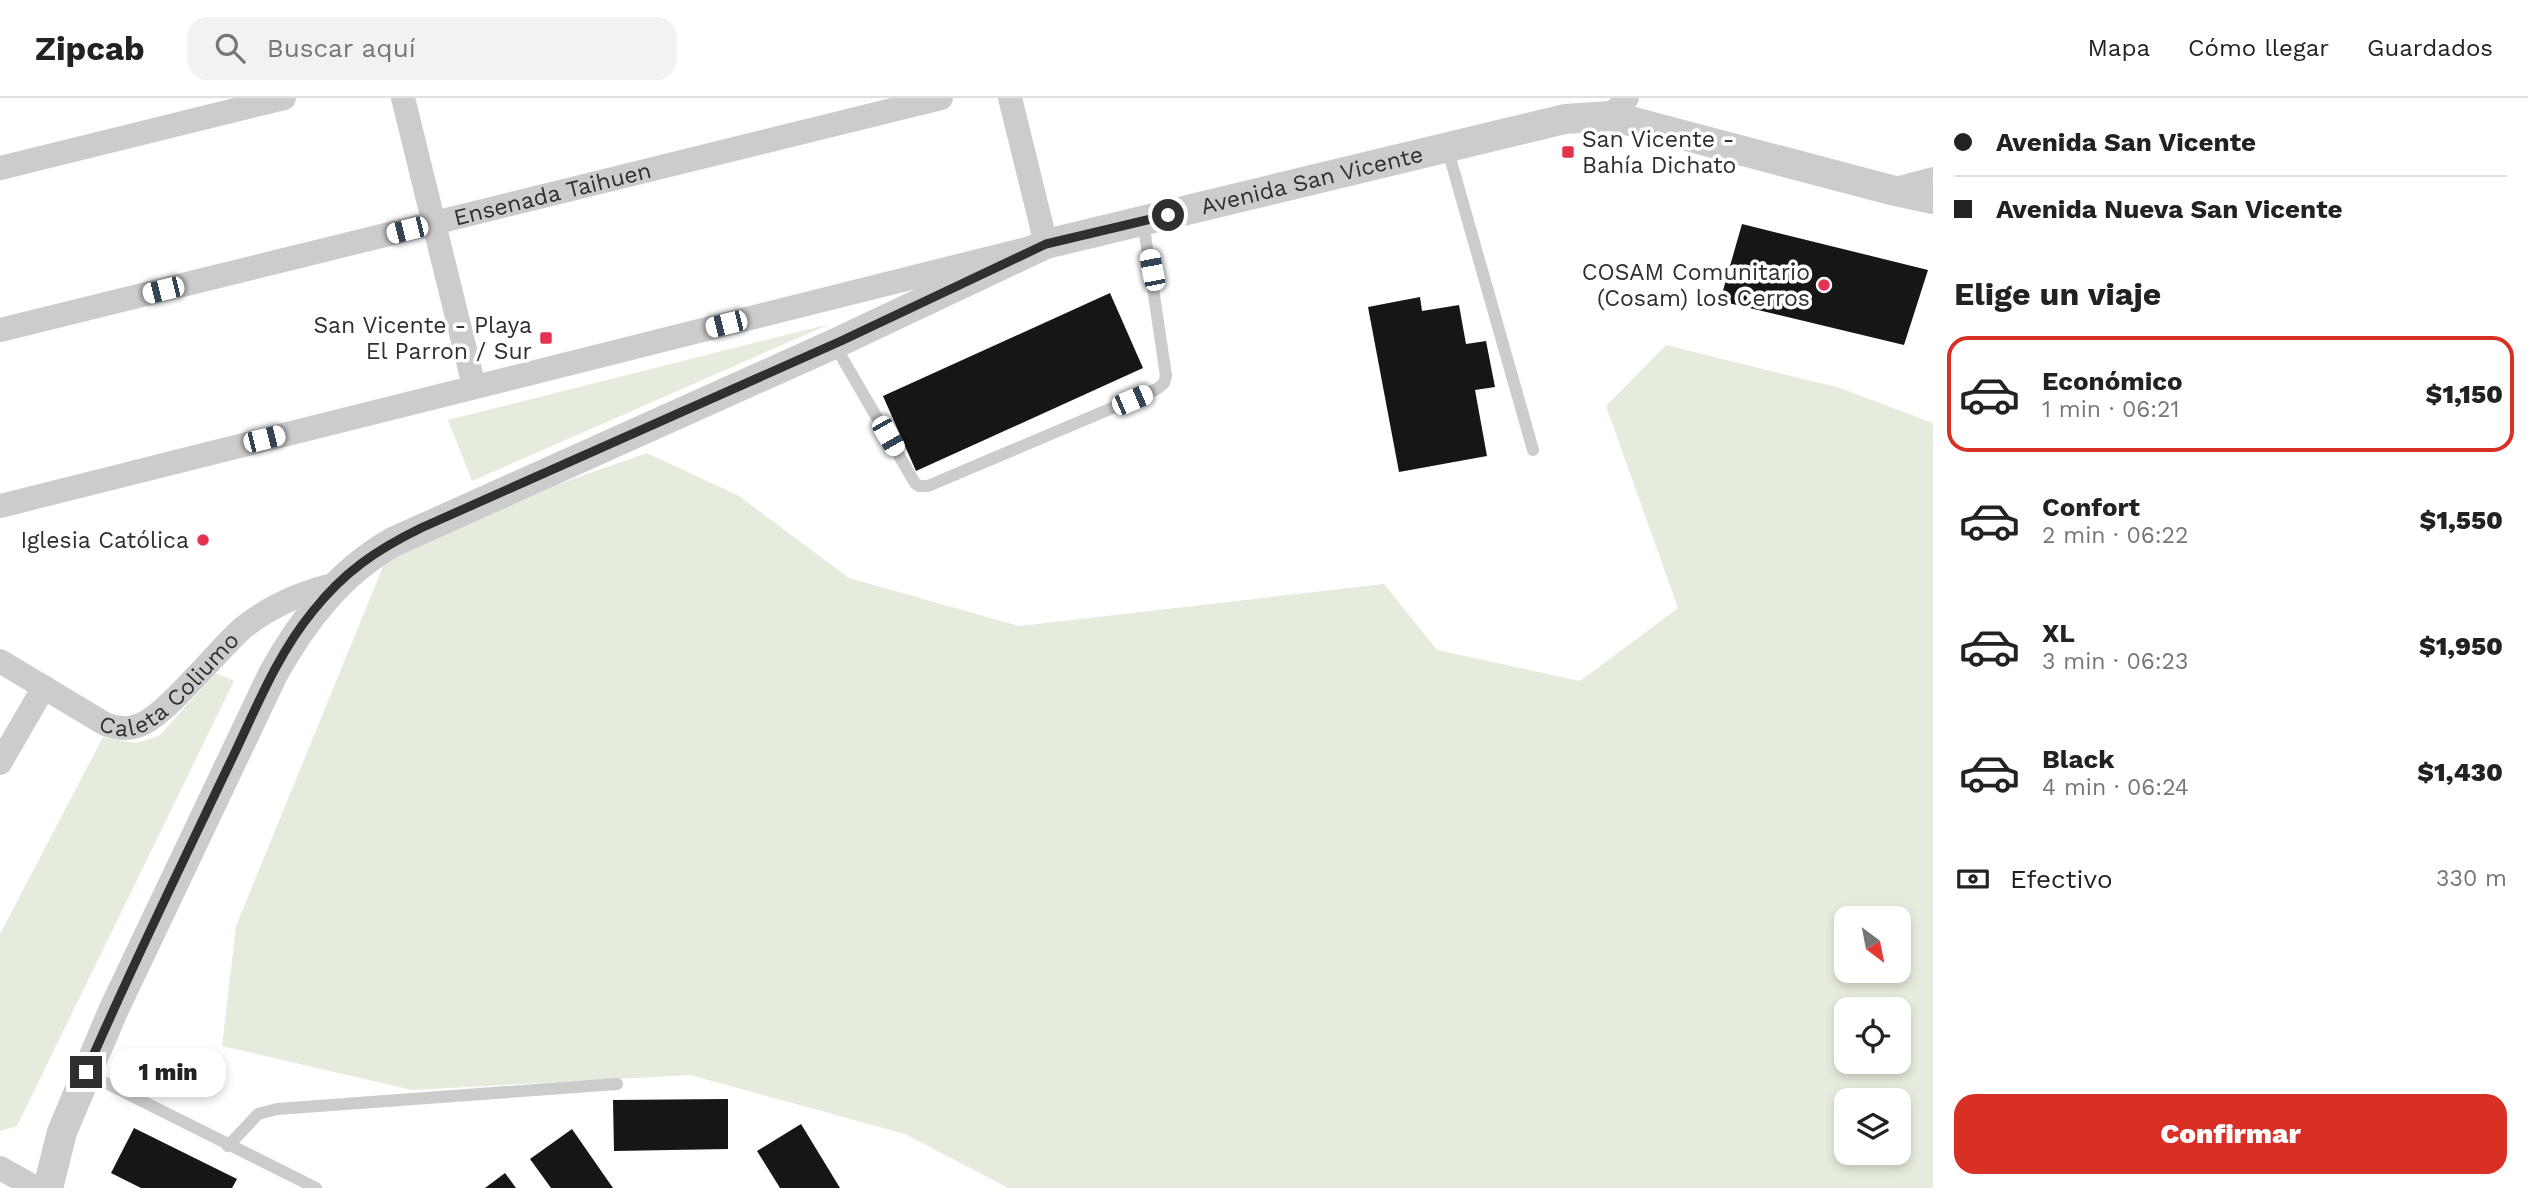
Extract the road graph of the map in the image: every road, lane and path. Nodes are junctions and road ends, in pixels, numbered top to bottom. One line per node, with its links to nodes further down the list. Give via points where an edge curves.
1 (284, 98): 7 (street)
2 (403, 98): 12 (street)
3 (941, 98): 12 (street, Ensenada Taihuen)
4 (1010, 98): 13 (street)
5 (1616, 104): 6 (street, Avenida San Vicente); 9 (street, Avenida San Vicente)
6 (1447, 147): 11 (street, Avenida San Vicente); 17 (lane)
7 (0, 169)
8 (1933, 179): 9 (street)
9 (1891, 190): 10 (street, Avenida San Vicente)
10 (1933, 199)
11 (1143, 221): 13 (street, Avenida San Vicente); 15 (lane, via 1164,383 929,486 915,483)
12 (434, 223): 14 (street, Ensenada Taihuen); 16 (street)
13 (1046, 244): 15 (street); 16 (street, Avenida San Vicente)
14 (0, 330)
15 (834, 344): 19 (street, via 402,537)
16 (474, 386): 18 (street, Avenida San Vicente)
17 (1533, 450)
18 (0, 506)
19 (337, 584): 21 (street, Caleta Coliumo, via 308,591 263,614 232,638 159,712 138,726 105,724); 23 (street, via 312,611 273,674)
20 (0, 661): 21 (street, Caleta Coliumo)
21 (44, 687): 22 (street)
22 (0, 763)
23 (86, 1072): 25 (lane); 28 (street, via 62,1132)
24 (617, 1084): 25 (lane, via 277,1109 258,1114)
25 (229, 1146): 29 (lane)
26 (0, 1168): 27 (street)
27 (36, 1188)
28 (48, 1188)
29 (316, 1188)

